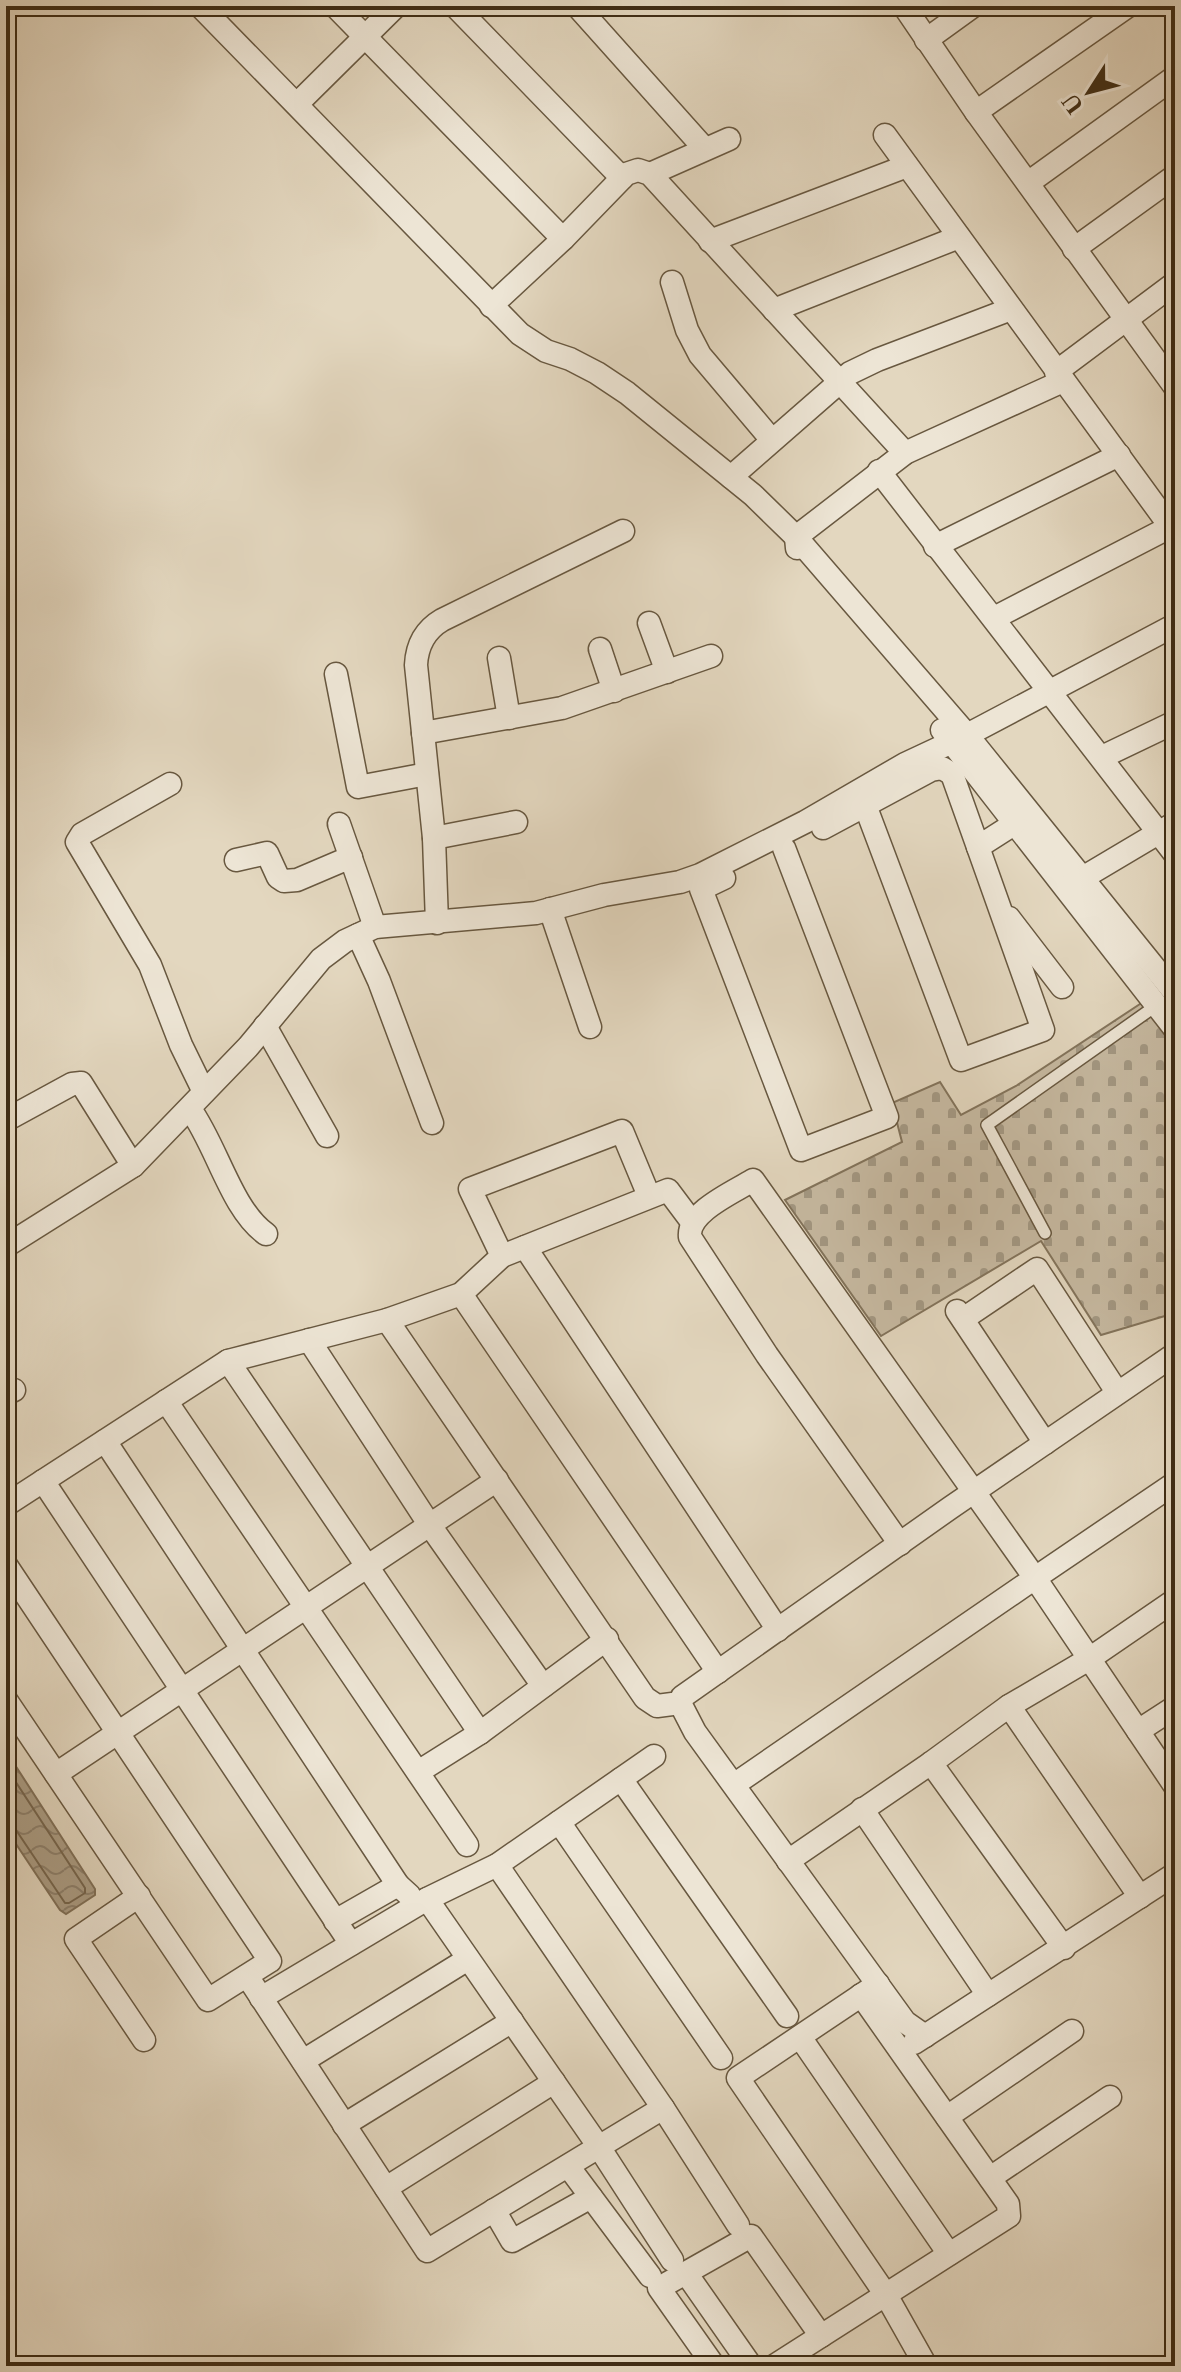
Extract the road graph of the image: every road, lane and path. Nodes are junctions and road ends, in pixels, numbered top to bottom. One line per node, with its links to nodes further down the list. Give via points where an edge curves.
1 (200, 6): 12 (street)
2 (335, 6): 9 (street)
3 (396, 6): 9 (street)
4 (455, 6): 20 (street)
5 (577, 6): 16 (street)
6 (904, 6): 10 (street)
7 (973, 6): 10 (street)
8 (1128, 6): 13 (street)
9 (365, 37): 12 (street); 23 (street)
10 (926, 40): 13 (street)
11 (1175, 77): 21 (street)
12 (297, 104): 28 (street)
13 (976, 112): 21 (street)
14 (885, 135): 17 (street)
15 (729, 139): 16 (street)
16 (704, 148): 18 (street)
17 (907, 166): 22 (street); 24 (street)
18 (650, 174): 20 (street, via 638,170); 24 (street)
19 (1175, 176): 25 (street)
20 (622, 178): 23 (street)
21 (1028, 183): 25 (street)
22 (959, 237): 29 (street); 30 (street)
23 (563, 239): 28 (street)
24 (710, 241): 30 (street)
25 (1074, 249): 31 (street)
26 (672, 282): 35 (street, via 700,355)
27 (1175, 283): 31 (street)
28 (491, 306): 39 (street, via 546,351 584,366 627,393)
29 (1011, 309): 32 (street); 33 (street, via 877,360)
30 (774, 310): 33 (street)
31 (1126, 320): 32 (street); 34 (street)
32 (1060, 377): 36 (street); 37 (street)
33 (840, 384): 35 (street); 36 (street)
34 (1175, 387)
35 (771, 439): 39 (street)
36 (905, 453): 38 (street)
37 (1119, 455): 40 (street); 43 (street)
38 (879, 471): 42 (street); 43 (street)
39 (731, 477): 42 (street)
40 (1173, 530): 44 (street)
41 (623, 531): 56 (street, via 432,626 416,665)
42 (796, 537): 57 (street)
43 (935, 546): 44 (street)
44 (994, 618): 52 (street)
45 (649, 623): 50 (street)
46 (1175, 625): 52 (street)
47 (600, 649): 53 (street)
48 (711, 656): 50 (street)
49 (499, 658): 54 (street)
50 (667, 672): 53 (street)
51 (336, 674): 59 (street, via 358,787)
52 (1049, 690): 57 (street); 58 (street)
53 (614, 691): 54 (street)
54 (509, 718): 56 (street)
55 (1175, 722): 58 (street)
56 (423, 733): 59 (street)
57 (959, 738): 64 (street); 72 (street); 74 (street, via 700,875)
58 (1102, 757): 65 (street)
59 (427, 774): 66 (street)
60 (170, 784): 82 (street, via 82,834 77,842 150,965)
61 (865, 805): 67 (street, via 942,768 952,774); 68 (street); 73 (street, via 961,1060 1043,1030)
62 (516, 822): 66 (street)
63 (339, 824): 70 (street)
64 (1014, 824): 67 (street); 72 (street)
65 (1166, 828): 69 (street); 72 (street)
66 (434, 838): 75 (street)
67 (978, 847): 73 (street)
68 (784, 848): 68 (street, via 701,889 801,1150 887,1117)
69 (1175, 854)
70 (351, 857): 71 (street, via 290,881 278,877 267,853); 76 (street)
71 (236, 860)
72 (1073, 884): 78 (street)
73 (995, 900): 77 (street)
74 (550, 909): 75 (street); 80 (street)
75 (437, 923): 76 (street)
76 (366, 931): 79 (street, via 321,959); 84 (street)
77 (1062, 987)
78 (1166, 999): 81 (street); 89 (lane, via 987,1125)
79 (265, 1026): 82 (street); 85 (street)
80 (590, 1027)
81 (1175, 1029)
82 (197, 1100): 86 (street); 90 (street, via 244,1212)
83 (6, 1120): 86 (street, via 81,1083)
84 (432, 1123)
85 (327, 1136)
86 (133, 1166): 91 (street)
87 (649, 1196): 88 (street, via 668,1190); 92 (street); 93 (street, via 622,1131 470,1189)
88 (692, 1222): 106 (street, via 753,1180); 109 (street, via 690,1237)
89 (1045, 1233)
90 (266, 1234)
91 (6, 1246)
92 (525, 1247): 93 (street); 115 (street)
93 (502, 1256): 94 (street)
94 (461, 1294): 95 (street); 119 (street)
95 (387, 1320): 96 (street); 103 (street)
96 (309, 1340): 98 (street); 108 (street)
97 (1175, 1354): 99 (street)
98 (228, 1361): 100 (street); 111 (street)
99 (1117, 1392): 102 (street); 102 (street, via 1037,1269 960,1315)
100 (166, 1401): 101 (street); 114 (street)
101 (105, 1441): 104 (street); 117 (street)
102 (1045, 1443): 106 (street)
103 (497, 1480): 108 (street); 116 (street)
104 (43, 1481): 107 (street); 121 (street)
105 (1175, 1483): 112 (street)
106 (974, 1491): 109 (street); 112 (street)
107 (6, 1505)
108 (429, 1524): 111 (street); 120 (street)
109 (900, 1544): 115 (street)
110 (6, 1565): 127 (street)
111 (366, 1565): 114 (street); 128 (street)
112 (1035, 1578): 118 (street); 134 (street)
113 (1175, 1600): 118 (street)
114 (305, 1606): 117 (street); 131 (street)
115 (778, 1630): 119 (street)
116 (607, 1639): 120 (street); 123 (street, via 645,1698 657,1706)
117 (243, 1649): 121 (street); 142 (street)
118 (1089, 1659): 124 (street); 126 (street)
119 (718, 1672): 123 (street)
120 (543, 1686): 128 (street)
121 (182, 1690): 127 (street); 146 (street)
122 (6, 1700): 132 (street)
123 (680, 1703): 134 (street)
124 (1009, 1706): 130 (street); 144 (street)
125 (1175, 1707): 126 (street)
126 (1138, 1731): 135 (street)
127 (118, 1733): 132 (street); 150 (street, via 270,1961)
128 (480, 1733): 131 (street)
129 (654, 1756): 133 (street)
130 (931, 1763): 136 (street); 148 (street)
131 (418, 1772): 138 (street)
132 (56, 1774): 143 (street)
133 (621, 1779): 137 (street); 154 (street)
134 (735, 1784): 139 (street)
135 (1175, 1786)
136 (862, 1809): 139 (street); 152 (street)
137 (559, 1822): 140 (street); 161 (street)
138 (467, 1845)
139 (788, 1861): 151 (street)
140 (497, 1865): 145 (street); 165 (street)
141 (1175, 1874): 144 (street)
142 (398, 1885): 145 (street); 146 (street)
143 (139, 1896): 150 (street, via 208,2000); 159 (street, via 76,1939)
144 (1140, 1897): 148 (street)
145 (423, 1902): 147 (street); 149 (street)
146 (335, 1921): 147 (street)
147 (351, 1944): 153 (street)
148 (1064, 1948): 152 (street)
149 (468, 1959): 155 (street); 162 (street)
150 (247, 1976): 153 (street)
151 (870, 1989): 157 (street); 158 (street); 160 (street)
152 (988, 1995): 157 (street)
153 (261, 1998): 162 (street)
154 (787, 2016)
155 (512, 2021): 163 (street); 167 (street)
156 (1072, 2031): 166 (street)
157 (925, 2036): 160 (street)
158 (800, 2037): 175 (street); 178 (street, via 738,2078)
159 (144, 2040)
160 (901, 2051): 166 (street)
161 (721, 2058)
162 (303, 2061): 167 (street)
163 (554, 2082): 168 (street); 171 (street)
164 (1110, 2097): 170 (street)
165 (663, 2108): 168 (street); 174 (street)
166 (947, 2117): 170 (street)
167 (344, 2125): 171 (street)
168 (599, 2147): 169 (street); 176 (street)
169 (568, 2166): 172 (street); 173 (street)
170 (990, 2178): 175 (street, via 1008,2204 1009,2216)
171 (386, 2188): 173 (street, via 427,2251)
172 (591, 2197): 173 (street, via 512,2241); 177 (street)
173 (494, 2210)
174 (738, 2225)
175 (949, 2254): 178 (street)
176 (679, 2267): 179 (street, via 751,2236); 180 (street, via 659,2288); 181 (street)
177 (650, 2276)
178 (886, 2295): 179 (street); 183 (street)
179 (821, 2336): 182 (street)
180 (714, 2366)
181 (751, 2366)
182 (774, 2366)
183 (926, 2366)

